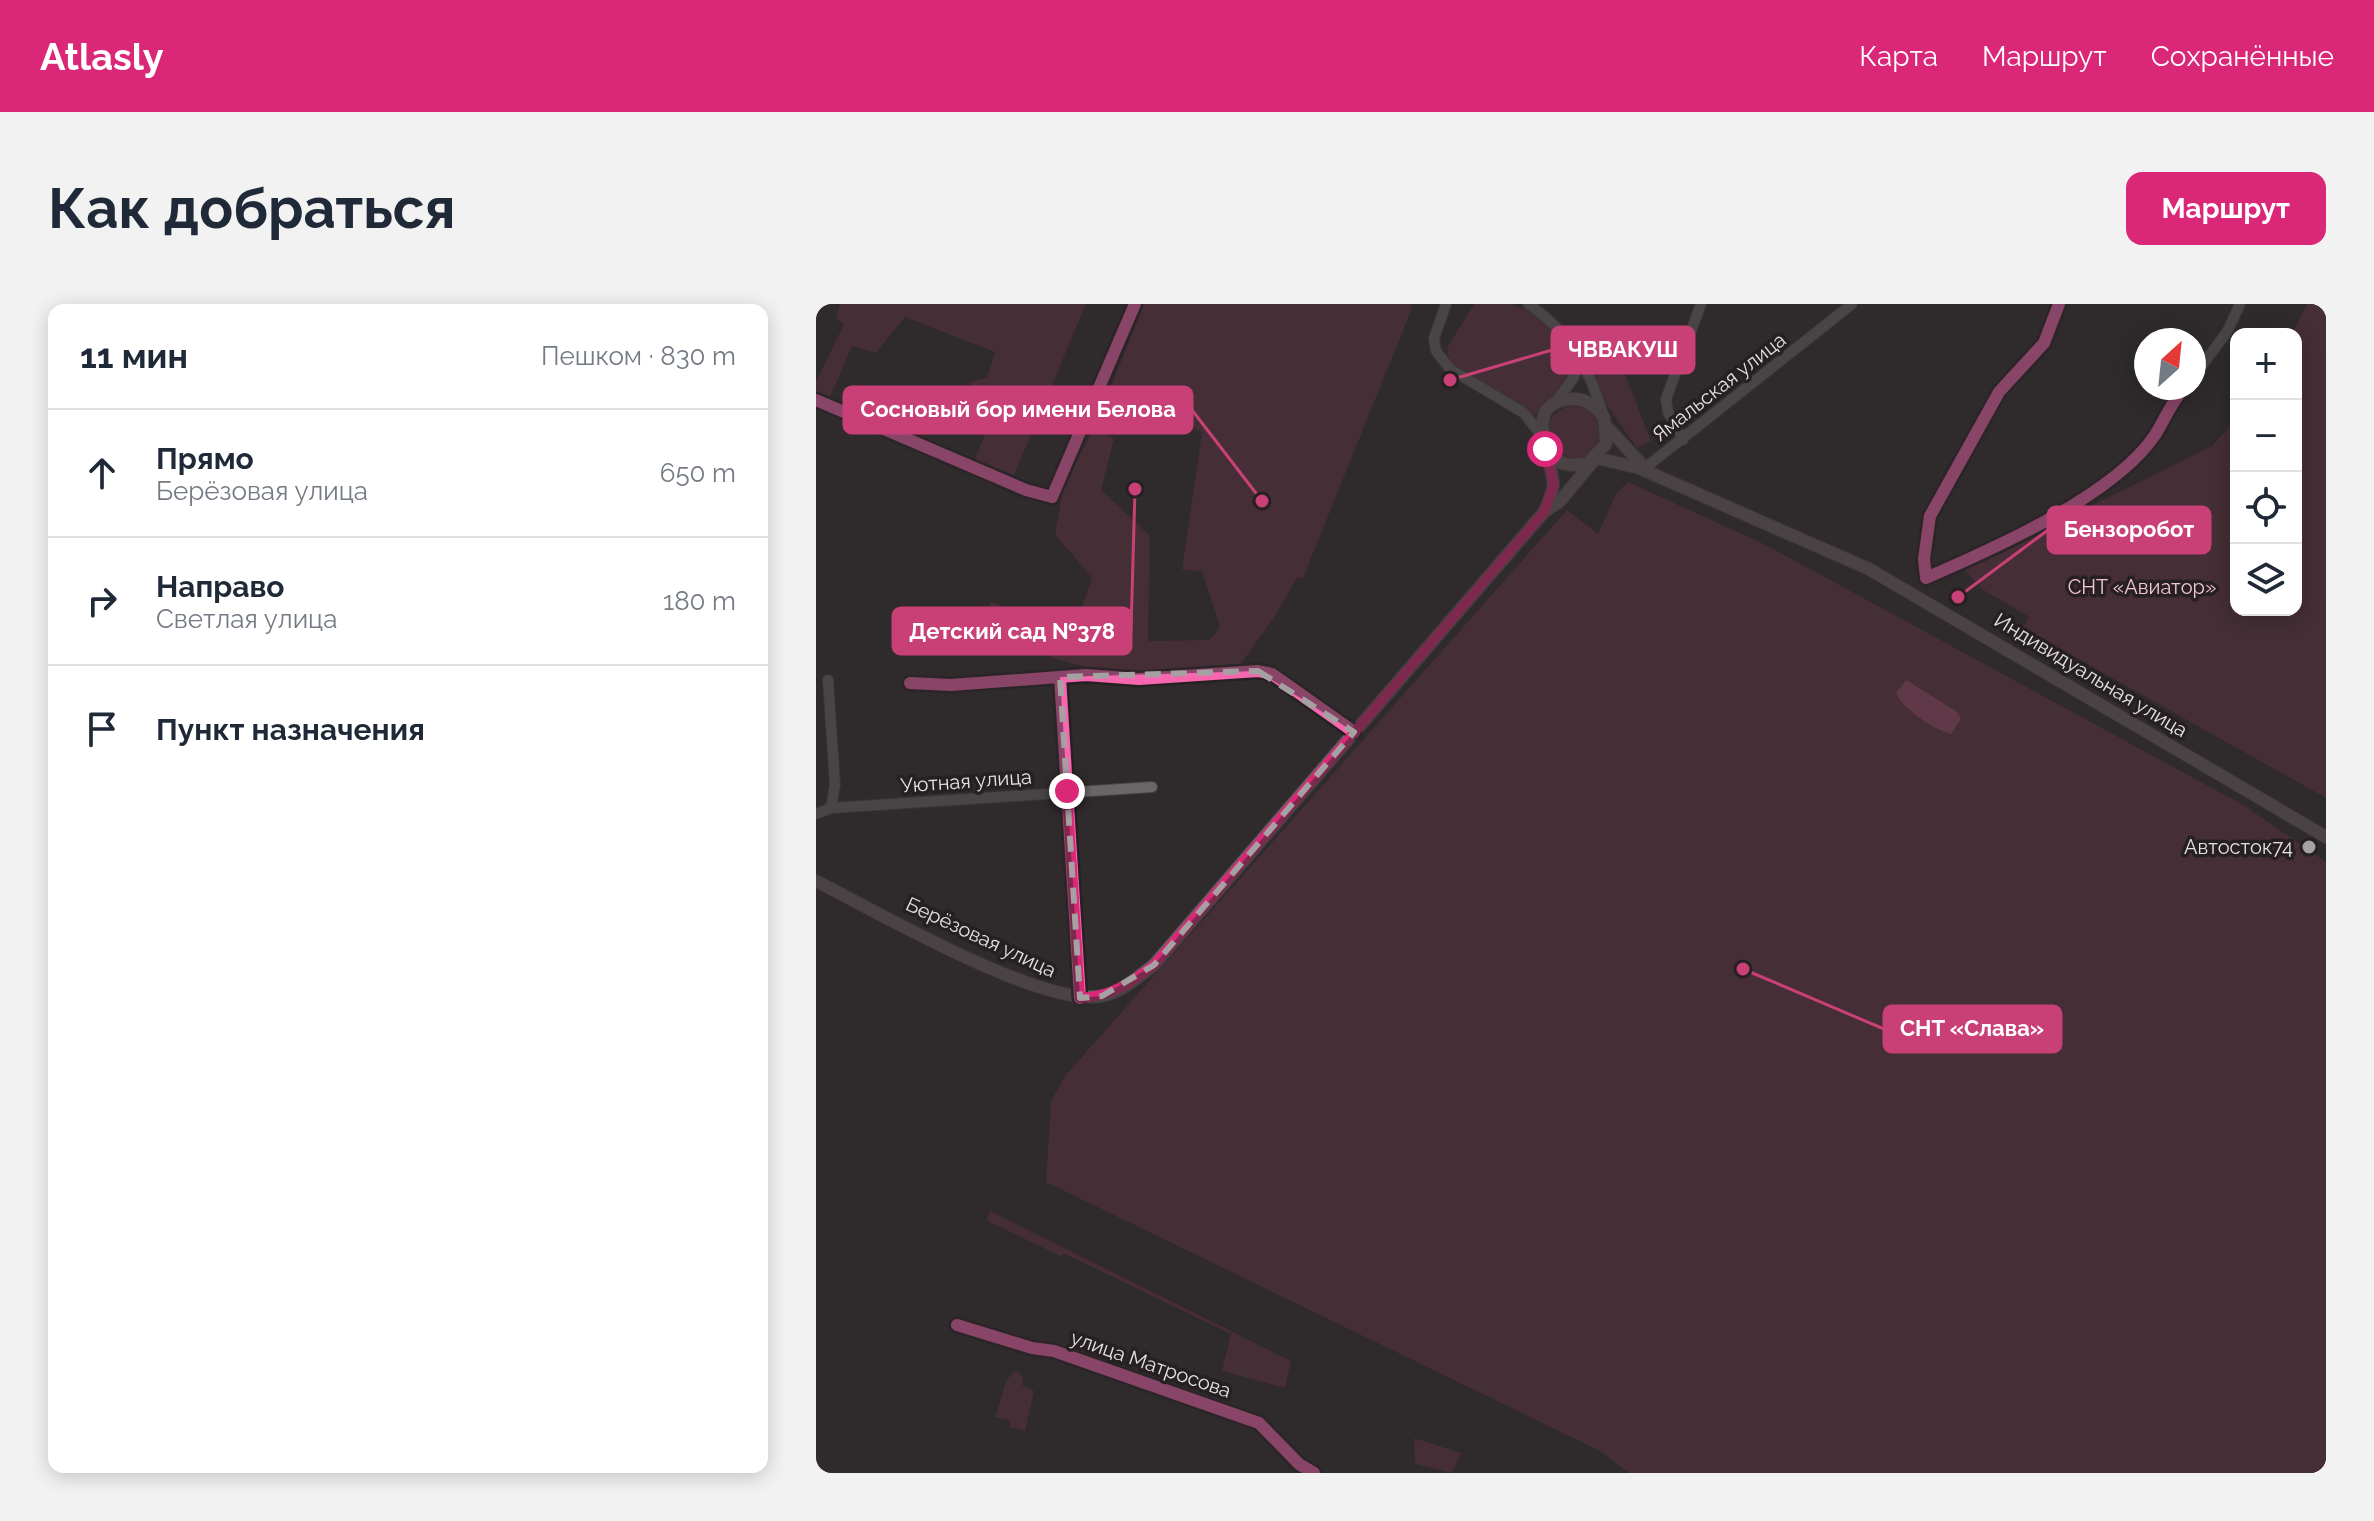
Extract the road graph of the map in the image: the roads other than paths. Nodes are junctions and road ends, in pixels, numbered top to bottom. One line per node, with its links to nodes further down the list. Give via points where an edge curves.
1 (1135, 304): 10 (street, via 1052,497)
2 (1446, 304): 14 (street, via 1434,338 1436,351 1450,369 1524,413)
3 (1528, 304): 9 (street, via 1552,321)
4 (1701, 304): 15 (street, via 1666,399)
5 (1852, 304): 15 (street, Ямальская улица)
6 (2059, 304): 21 (street, via 2044,343 1999,392 1930,516)
7 (2240, 304): 8 (street)
8 (2206, 360)
9 (1579, 362): 12 (street); 13 (street)
10 (816, 400)
11 (2174, 400): 21 (street, via 2155,435 2097,490 1975,558)
12 (1554, 406): 13 (main road, via 1581,400); 14 (main road, via 1546,414)
13 (1606, 422): 17 (main road, via 1606,444); 18 (main road, Индивидуальная улица)
14 (1541, 435): 16 (main road)
15 (1683, 440): 18 (street, Ямальская улица)
16 (1545, 449): 17 (main road, via 1568,466); 20 (main road, Берёзовая улица, via 1554,484)
17 (1596, 458): 19 (main road, Индивидуальная улица); 20 (main road, Берёзовая улица)
18 (1645, 468): 19 (main road, Индивидуальная улица)
19 (1656, 477): 22 (main road, Индивидуальная улица, via 1820,546)
20 (1544, 512): 26 (main road, Берёзовая улица)
21 (1926, 578): 22 (street)
22 (1917, 595): 31 (main road, Индивидуальная улица)
23 (1060, 677): 25 (street); 26 (street, via 1139,679 1258,671 1272,674); 28 (street)
24 (828, 680): 29 (street, via 835,785)
25 (910, 683)
26 (1354, 732): 33 (main road, Берёзовая улица, via 1154,965 1121,989)
27 (1152, 787): 28 (street, Уютная улица)
28 (1067, 791): 29 (street, Уютная улица); 33 (street)
29 (831, 808): 30 (street)
30 (816, 814)
31 (2326, 837)
32 (816, 881): 33 (main road, Берёзовая улица, via 1030,986)
33 (1080, 998)
34 (957, 1325): 35 (street, улица Матросова, via 1054,1351 1259,1423)
35 (1314, 1473)

